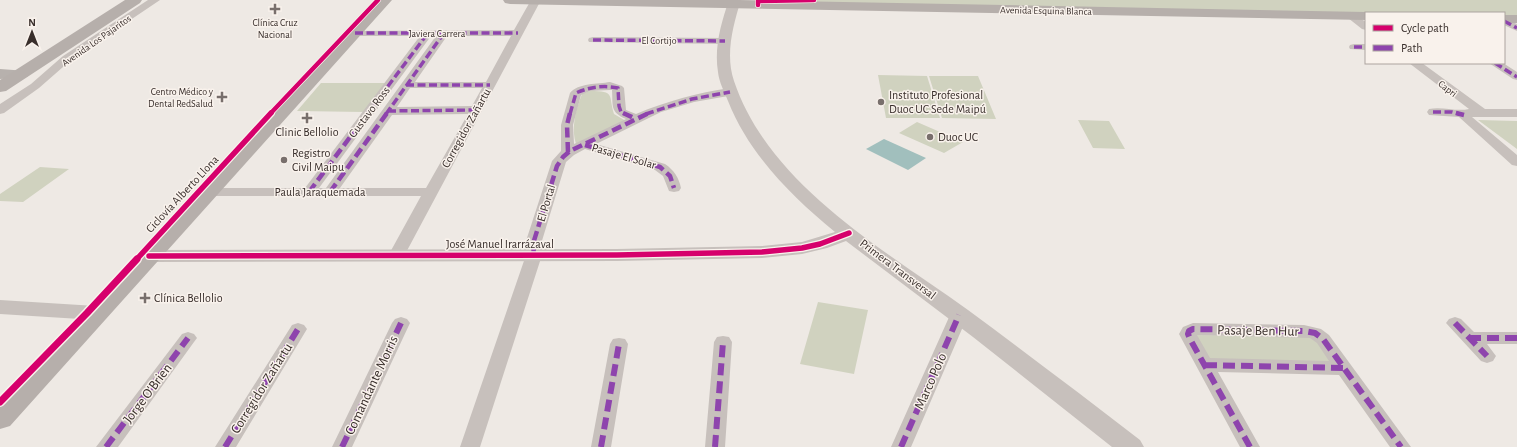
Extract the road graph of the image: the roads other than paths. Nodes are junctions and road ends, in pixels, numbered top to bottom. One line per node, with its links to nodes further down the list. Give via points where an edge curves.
1 (135, 0): 24 (main road, Avenida Los Pajaritos)
2 (155, 0): 30 (street, Avenida Los Pajaritos, via 67,58 35,86)
3 (385, 0): 13 (main road)
4 (510, 0): 5 (main road, Avenida Esquina Blanca)
5 (536, 0): 6 (main road, Avenida Esquina Blanca); 16 (street, Corregidor Zañartu)
6 (735, 2): 7 (main road, Avenida Esquina Blanca); 18 (street, Primera Transversal)
7 (1359, 16): 11 (street)
8 (1517, 19): 9 (main road)
9 (1505, 20)
10 (1505, 21): 12 (street)
11 (1365, 25)
12 (1517, 28)
13 (355, 32): 14 (street, Javiera Carrera); 42 (main road)
14 (428, 32): 15 (street, Javiera Carrera); 43 (street, Gustavo Ross)
15 (444, 32): 16 (street, Javiera Carrera); 27 (street, Gustavo Ross)
16 (518, 32): 26 (street, Corregidor Zañartu)
17 (593, 40): 18 (street, El Cortijo)
18 (725, 41): 29 (street, Primera Transversal, via 724,71)
19 (1354, 47): 20 (street)
20 (1365, 47)
21 (1416, 64): 34 (street, Capri)
22 (1498, 64): 25 (street)
23 (0, 74): 24 (main road)
24 (21, 74): 28 (main road, Avenida Los Pajaritos)
25 (1517, 77)
26 (490, 84): 27 (street); 31 (street, Corregidor Zañartu)
27 (406, 85): 32 (street, Gustavo Ross)
28 (0, 87)
29 (730, 92): 37 (street, El Portal, via 686,99); 46 (street, Primera Transversal, via 746,124 777,168)
30 (0, 110)
31 (476, 110): 32 (street); 45 (street, Corregidor Zañartu)
32 (388, 111): 44 (street, Gustavo Ross)
33 (1433, 112): 36 (street)
34 (1482, 113): 35 (street); 36 (street)
35 (1517, 113)
36 (1464, 115): 40 (street)
37 (634, 118): 38 (street, El Portal); 39 (street, via 621,112 618,88 610,86 576,93 567,125)
38 (585, 145): 39 (street, El Portal); 41 (street, Pasaje El Solar, via 660,166 672,177)
39 (568, 152): 47 (street, El Portal, via 556,166 533,244)
40 (1517, 162)
41 (674, 188)
42 (209, 192): 43 (street, Paula Jaraquemada); 48 (main road)
43 (309, 192): 44 (street, Paula Jaraquemada)
44 (330, 192): 45 (street, Paula Jaraquemada)
45 (432, 192): 49 (street, Corregidor Zañartu)
46 (849, 233): 47 (street, José Manuel Irarrázaval, via 802,248 762,252); 52 (street, Primera Transversal)
47 (534, 255): 49 (street, José Manuel Irarrázaval); 68 (street, El Portal)
48 (149, 256): 49 (street, José Manuel Irarrázaval); 51 (main road)
49 (396, 256)
50 (0, 307): 51 (street)
51 (96, 313): 64 (main road)
52 (959, 315): 71 (street, Marco Polo); 72 (street, Primera Transversal)
53 (401, 323): 67 (street, Comandante Morris)
54 (1455, 323): 57 (street)
55 (298, 329): 66 (street, Corregidor Zañartu)
56 (188, 338): 65 (street, Jorge O'Brien)
57 (1469, 338): 58 (street); 61 (street)
58 (1517, 338)
59 (723, 342): 70 (street)
60 (619, 344): 69 (street)
61 (1487, 356)
62 (1205, 365): 63 (street); 63 (street, Pasaje Ben Hur, via 1188,334 1193,329 1310,331 1323,339); 73 (street, Pasaje Ben Hur)
63 (1344, 368): 74 (street, Pasaje Ben Hur)
64 (0, 418)
65 (106, 447)
66 (225, 447)
67 (342, 447)
68 (470, 447)
69 (601, 447)
70 (715, 447)
71 (901, 447)
72 (1131, 447)
73 (1250, 447)
74 (1402, 447)

